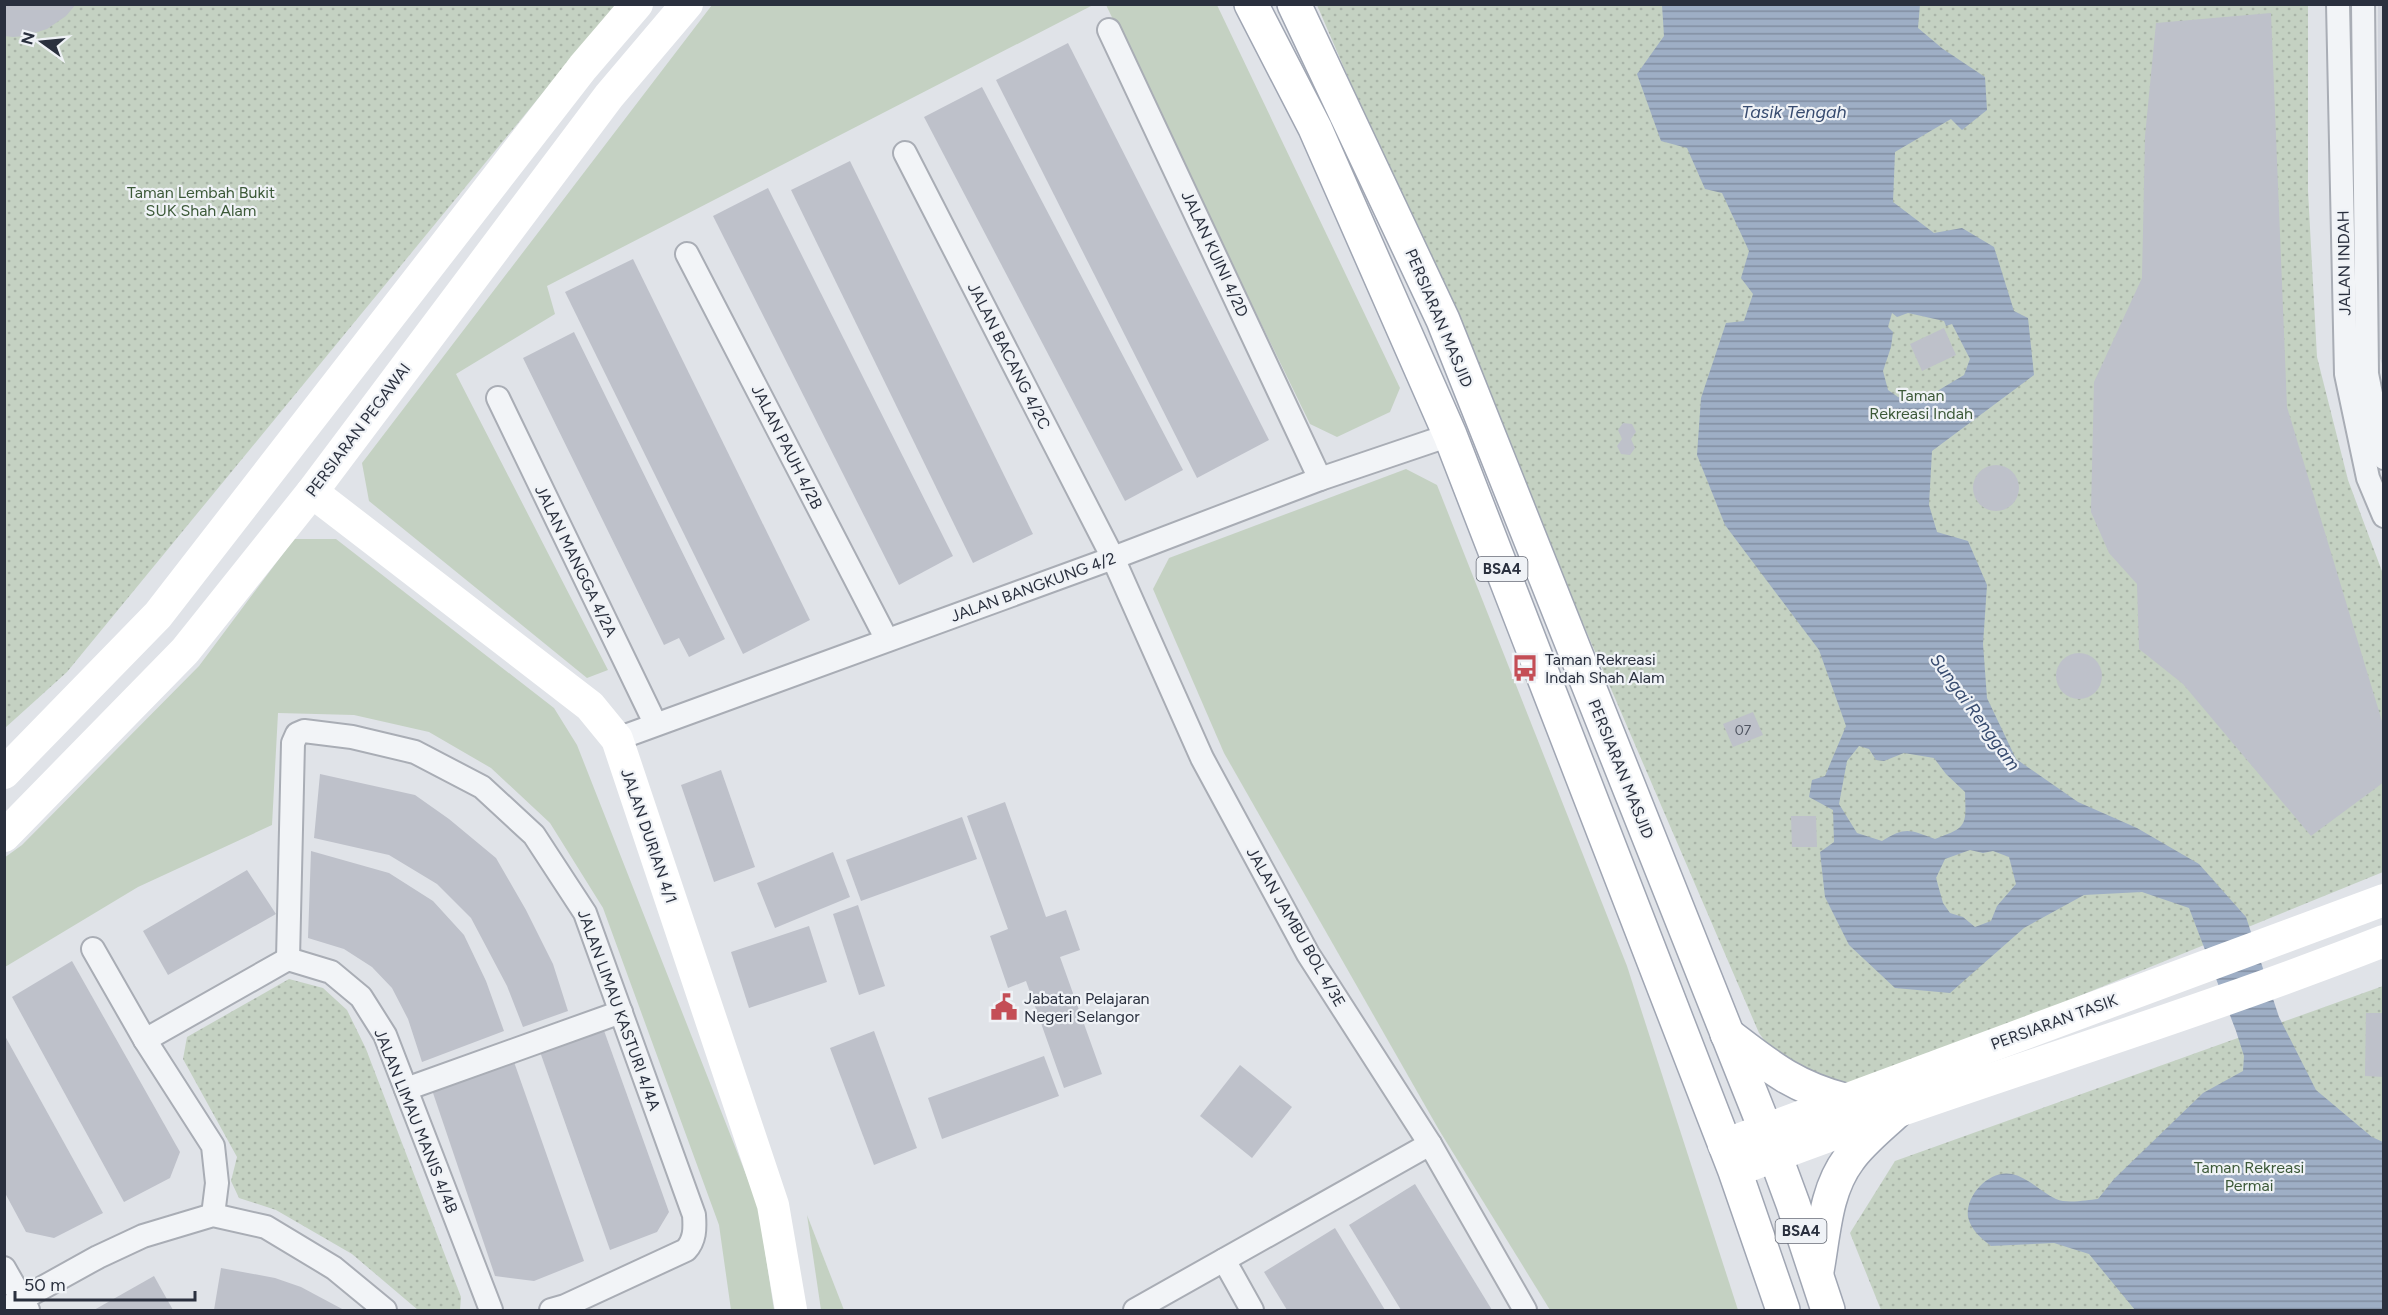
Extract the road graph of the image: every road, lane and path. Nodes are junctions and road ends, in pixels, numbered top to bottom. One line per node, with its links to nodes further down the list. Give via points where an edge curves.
1 (637, 4): 20 (main road, via 576,76 159,615)
2 (687, 4): 14 (main road, PERSIARAN PEGAWAI, via 609,96)
3 (1251, 4): 11 (main road, BSA4, via 1315,128)
4 (1294, 4): 27 (main road, PERSIARAN MASJID / BSA4, via 1443,320)
5 (2338, 4): 15 (street, JALAN INDAH, via 2346,374 2368,478)
6 (2363, 4): 12 (street, JALAN INDAH, via 2367,374)
7 (1109, 30): 13 (street, JALAN KUINI 4/2D)
8 (905, 153): 16 (street, JALAN BACANG 4/2C)
9 (687, 254): 17 (street, JALAN PAUH 4/2B)
10 (498, 398): 18 (street, JALAN MANGGA 4/2A)
11 (1450, 435): 13 (street, JALAN BANGKUNG 4/2); 34 (main road, BSA4)
12 (2384, 458)
13 (1320, 479): 16 (street, JALAN BANGKUNG 4/2)
14 (312, 492): 19 (main road, JALAN DURIAN 4/1, via 590,706); 21 (main road, PERSIARAN PEGAWAI, via 185,651)
15 (2384, 516)
16 (1113, 558): 17 (street, JALAN BANGKUNG 4/2); 33 (street, JALAN JAMBU BOL 4/3E, via 1202,758 1240,830 1308,954)
17 (887, 640): 18 (street, JALAN BANGKUNG 4/2)
18 (655, 723): 19 (street, JALAN BANGKUNG 4/2)
19 (617, 739): 43 (main road, JALAN DURIAN 4/1, via 773,1205)
20 (4, 772)
21 (4, 836)
22 (2384, 900): 30 (main road, PERSIARAN TASIK)
23 (2384, 941): 31 (main road, PERSIARAN TASIK, via 2292,977)
24 (93, 949): 28 (street)
25 (288, 959): 26 (street, JALAN LIMAU KASTURI 4/4A, via 293,743 297,734 304,731 415,752 482,787 534,835 585,913); 28 (street); 29 (street, JALAN LIMAU MANIS 4/4B, via 331,972 361,997 385,1035)
26 (621, 1012): 29 (street); 42 (street, JALAN LIMAU KASTURI 4/4A, via 694,1215 692,1243 686,1250)
27 (1727, 1034): 30 (main road, via 1784,1077); 32 (main road, PERSIARAN MASJID / BSA4)
28 (145, 1040): 35 (street, via 213,1146 217,1183)
29 (406, 1089): 41 (street, JALAN LIMAU MANIS 4/4B)
30 (1844, 1100): 32 (main road, PERSIARAN TASIK)
31 (1896, 1112): 32 (main road, PERSIARAN TASIK); 38 (main road, via 1849,1158 1835,1183)
32 (1770, 1143): 34 (main road, PERSIARAN TASIK); 38 (main road, PERSIARAN MASJID / BSA4)
33 (1430, 1144): 36 (street); 46 (street, JALAN JAMBU BOL 4/3E)
34 (1730, 1158): 47 (main road, BSA4)
35 (213, 1215): 39 (street, via 143,1236 98,1257); 40 (street, via 266,1227 334,1268)
36 (1224, 1260): 44 (street); 45 (street)
37 (4, 1268): 39 (street)
38 (1816, 1277): 48 (main road, PERSIARAN MASJID / BSA4)
39 (18, 1306)
40 (385, 1311)
41 (491, 1311)
42 (551, 1311)
43 (791, 1311)
44 (1135, 1311)
45 (1252, 1311)
46 (1525, 1311)
47 (1783, 1311)
48 (1828, 1311)

